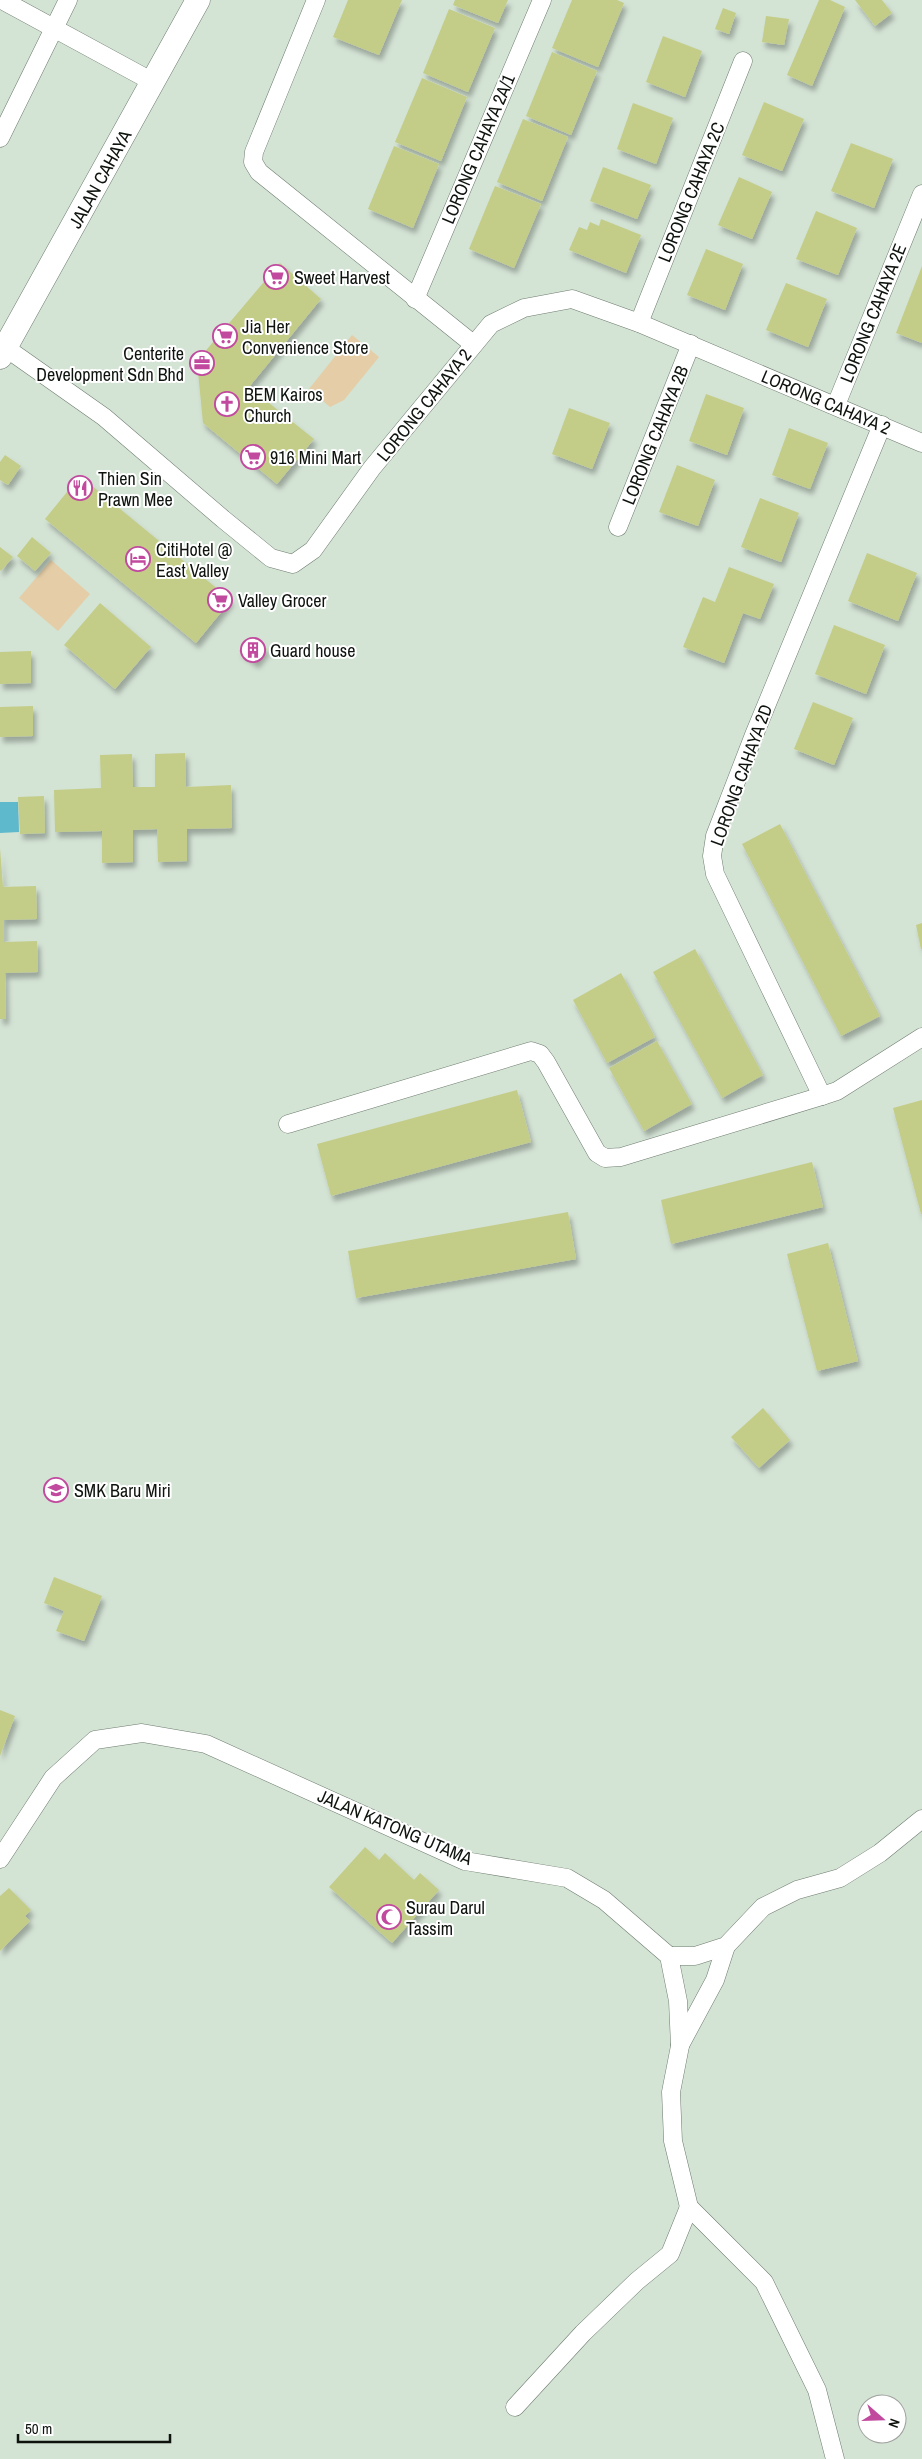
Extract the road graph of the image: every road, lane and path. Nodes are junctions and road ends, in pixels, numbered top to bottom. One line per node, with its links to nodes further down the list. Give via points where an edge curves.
1 (2, 0): 6 (street)
2 (68, 0): 6 (street)
3 (198, 0): 8 (street, JALAN CAHAYA)
4 (316, 0): 11 (street, via 254,152 253,162 259,172 299,206)
5 (542, 0): 11 (street, LORONG CAHAYA 2A/1)
6 (56, 28): 8 (street); 9 (street)
7 (743, 61): 12 (street, LORONG CAHAYA 2C)
8 (153, 82): 15 (street, JALAN CAHAYA)
9 (0, 138)
10 (922, 194): 16 (street, LORONG CAHAYA 2E)
11 (415, 299): 13 (street)
12 (639, 323): 13 (street, LORONG CAHAYA 2, via 572,299 524,308 491,324); 14 (street, LORONG CAHAYA 2)
13 (473, 344): 15 (street, LORONG CAHAYA 2, via 372,468 313,550 293,564 271,558 104,417)
14 (691, 344): 16 (street, LORONG CAHAYA 2); 19 (street, LORONG CAHAYA 2B)
15 (3, 352)
16 (836, 405): 17 (street, LORONG CAHAYA 2)
17 (882, 425): 18 (street, LORONG CAHAYA 2); 21 (street, LORONG CAHAYA 2D, via 750,744 715,836 712,856 716,874)
18 (922, 443)
19 (618, 527)
20 (922, 1037): 21 (street, via 837,1091)
21 (822, 1096): 22 (street, via 621,1157 605,1158 597,1152 546,1062 540,1054 531,1051)
22 (288, 1124)
23 (922, 1818): 25 (street, via 880,1853 840,1878 797,1890 763,1907)
24 (0, 1859): 26 (street, JALAN KATONG UTAMA, via 54,1778 95,1740 142,1734 206,1744 465,1861 568,1878 604,1900)
25 (726, 1946): 26 (street, via 695,1956); 27 (street, via 715,1980)
26 (669, 1956): 27 (street, via 678,2001)
27 (680, 2046): 28 (street, via 671,2092 673,2141)
28 (688, 2207): 29 (street, via 670,2254 603,2314); 30 (street, via 764,2282 817,2390)
29 (515, 2407)
30 (835, 2459)

